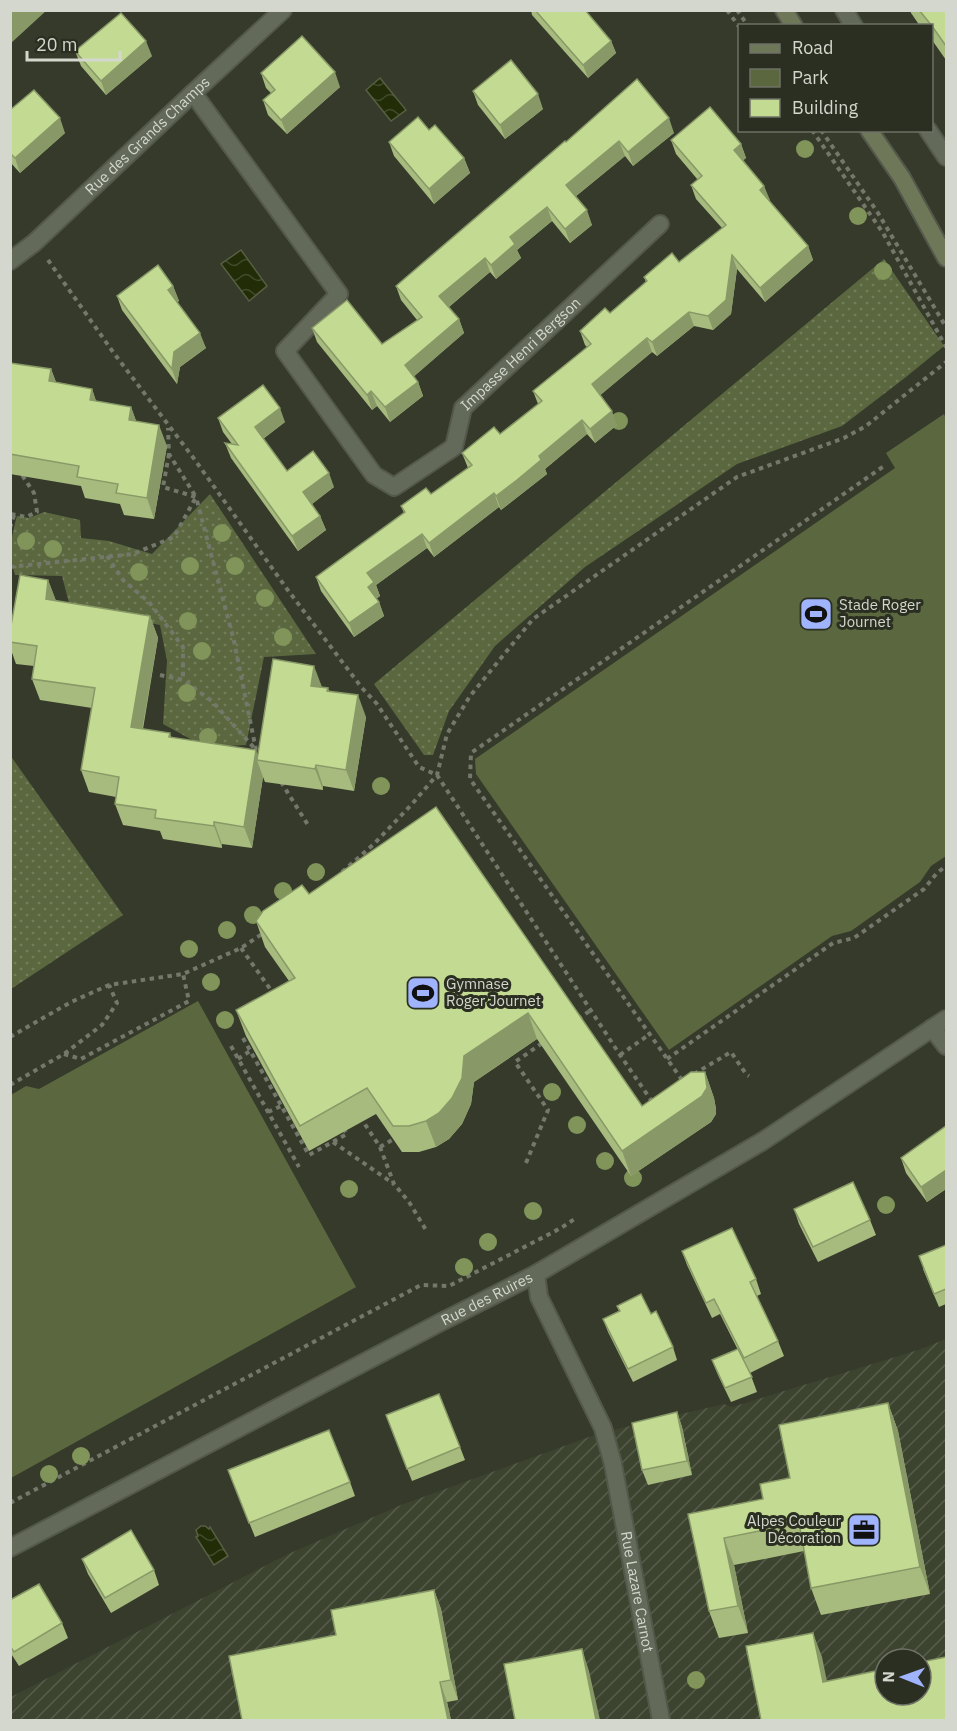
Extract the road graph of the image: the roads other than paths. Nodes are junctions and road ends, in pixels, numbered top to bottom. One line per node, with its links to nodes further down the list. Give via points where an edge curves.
1 (283, 10): 6 (street, Rue des Grands Champs)
2 (784, 10): 4 (main road)
3 (844, 10): 5 (street)
4 (793, 24)
5 (853, 24)
6 (193, 93): 10 (street, Impasse Henri Bergson, via 339,294 285,351 374,475 394,487 454,447 463,408); 12 (street, Rue des Grands Champs)
7 (870, 132): 11 (main road, via 902,178)
8 (929, 132): 9 (street)
9 (946, 157)
10 (660, 224)
11 (946, 258)
12 (10, 261)
13 (939, 1024): 14 (street); 15 (street, Rue des Ruires, via 763,1141)
14 (946, 1046)
15 (536, 1274): 16 (street, Rue des Ruires); 17 (street, Rue Lazare Carnot, via 539,1297 603,1428 614,1464)
16 (10, 1548)
17 (661, 1720)

